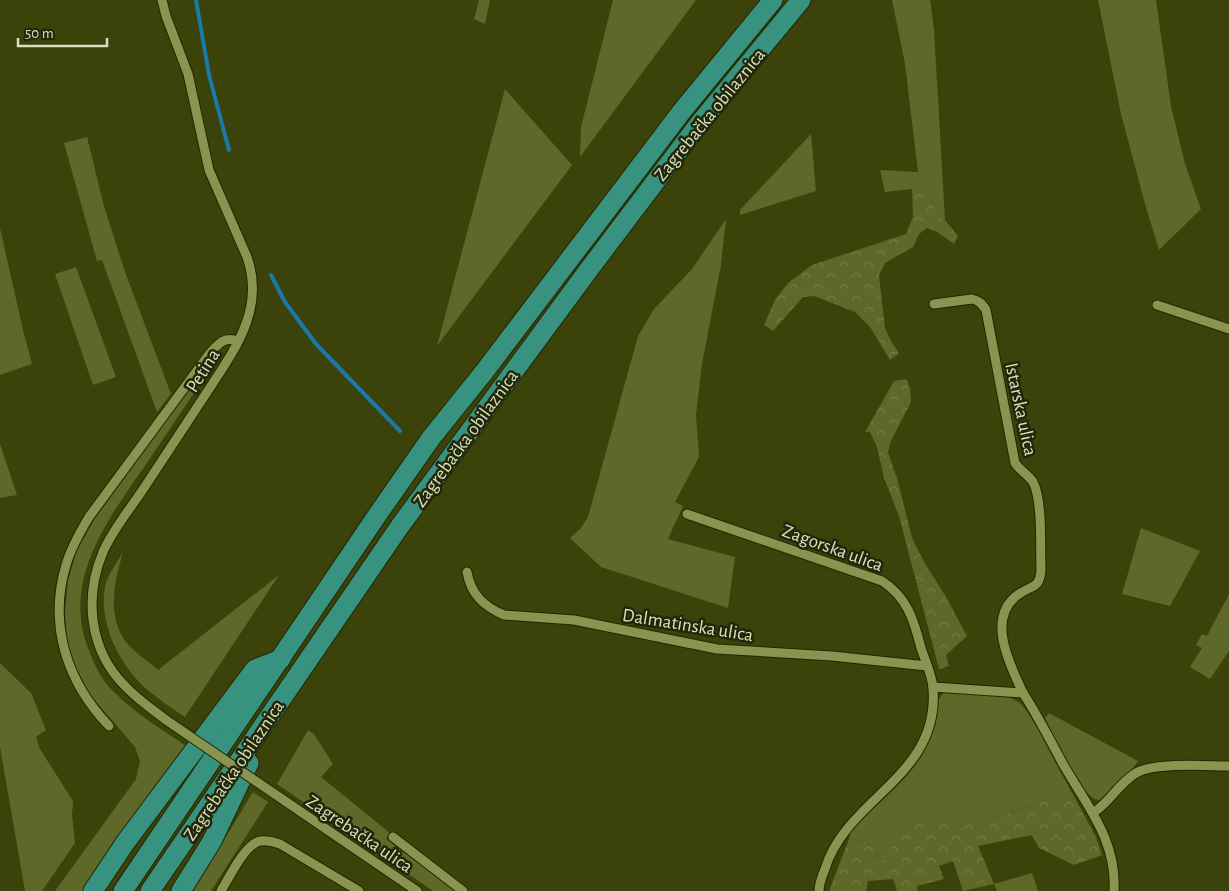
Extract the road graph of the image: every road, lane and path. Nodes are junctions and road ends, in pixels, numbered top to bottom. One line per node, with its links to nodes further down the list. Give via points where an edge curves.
1 (162, 0): 7 (street, Petina, via 188,74 209,170 252,272 254,295)
2 (773, 0): 10 (highway, Zagrebačka obilaznica, via 682,111 431,438)
3 (802, 0): 14 (highway, Zagrebačka obilaznica, via 698,124 590,268 400,526)
4 (934, 304): 13 (street, Istarska ulica, via 972,299 983,304 1015,463 1032,480 1036,489 1040,580 1011,602 1002,618 1006,652)
5 (1157, 305): 6 (street)
6 (1229, 329)
7 (238, 341): 15 (street, via 225,339 210,353 89,517 65,566 60,611 64,649 82,693); 17 (street, Petina, bridge, via 223,369 113,533 98,566 92,619 96,637 111,669 124,685 166,720)
8 (687, 514): 11 (street, Zagorska ulica, via 882,581 909,609)
9 (467, 572): 11 (street, Dalmatinska ulica, via 475,594 494,611 504,615 574,620 717,649)
10 (281, 659): 20 (highway, via 255,669); 21 (highway, Zagrebačka obilaznica)
11 (927, 666): 12 (street, Zagorska ulica)
12 (933, 687): 13 (street); 28 (street, via 929,724 918,753 838,840 828,858)
13 (1023, 693): 18 (street)
14 (273, 711): 22 (highway, Zagrebačka obilaznica); 23 (highway, via 267,739 246,768 212,841)
15 (109, 726)
16 (1229, 766): 18 (street, via 1163,767 1142,771 1127,780 1108,802)
17 (284, 801): 26 (street, Zagrebačka ulica)
18 (1093, 813): 29 (street, via 1101,826 1112,862)
19 (393, 837): 27 (street)
20 (93, 891)
21 (123, 891)
22 (150, 891)
23 (180, 891)
24 (221, 891): 25 (street, via 240,860 259,841 280,844)
25 (359, 891)
26 (417, 891)
27 (463, 891)
28 (819, 891)
29 (1114, 891)

